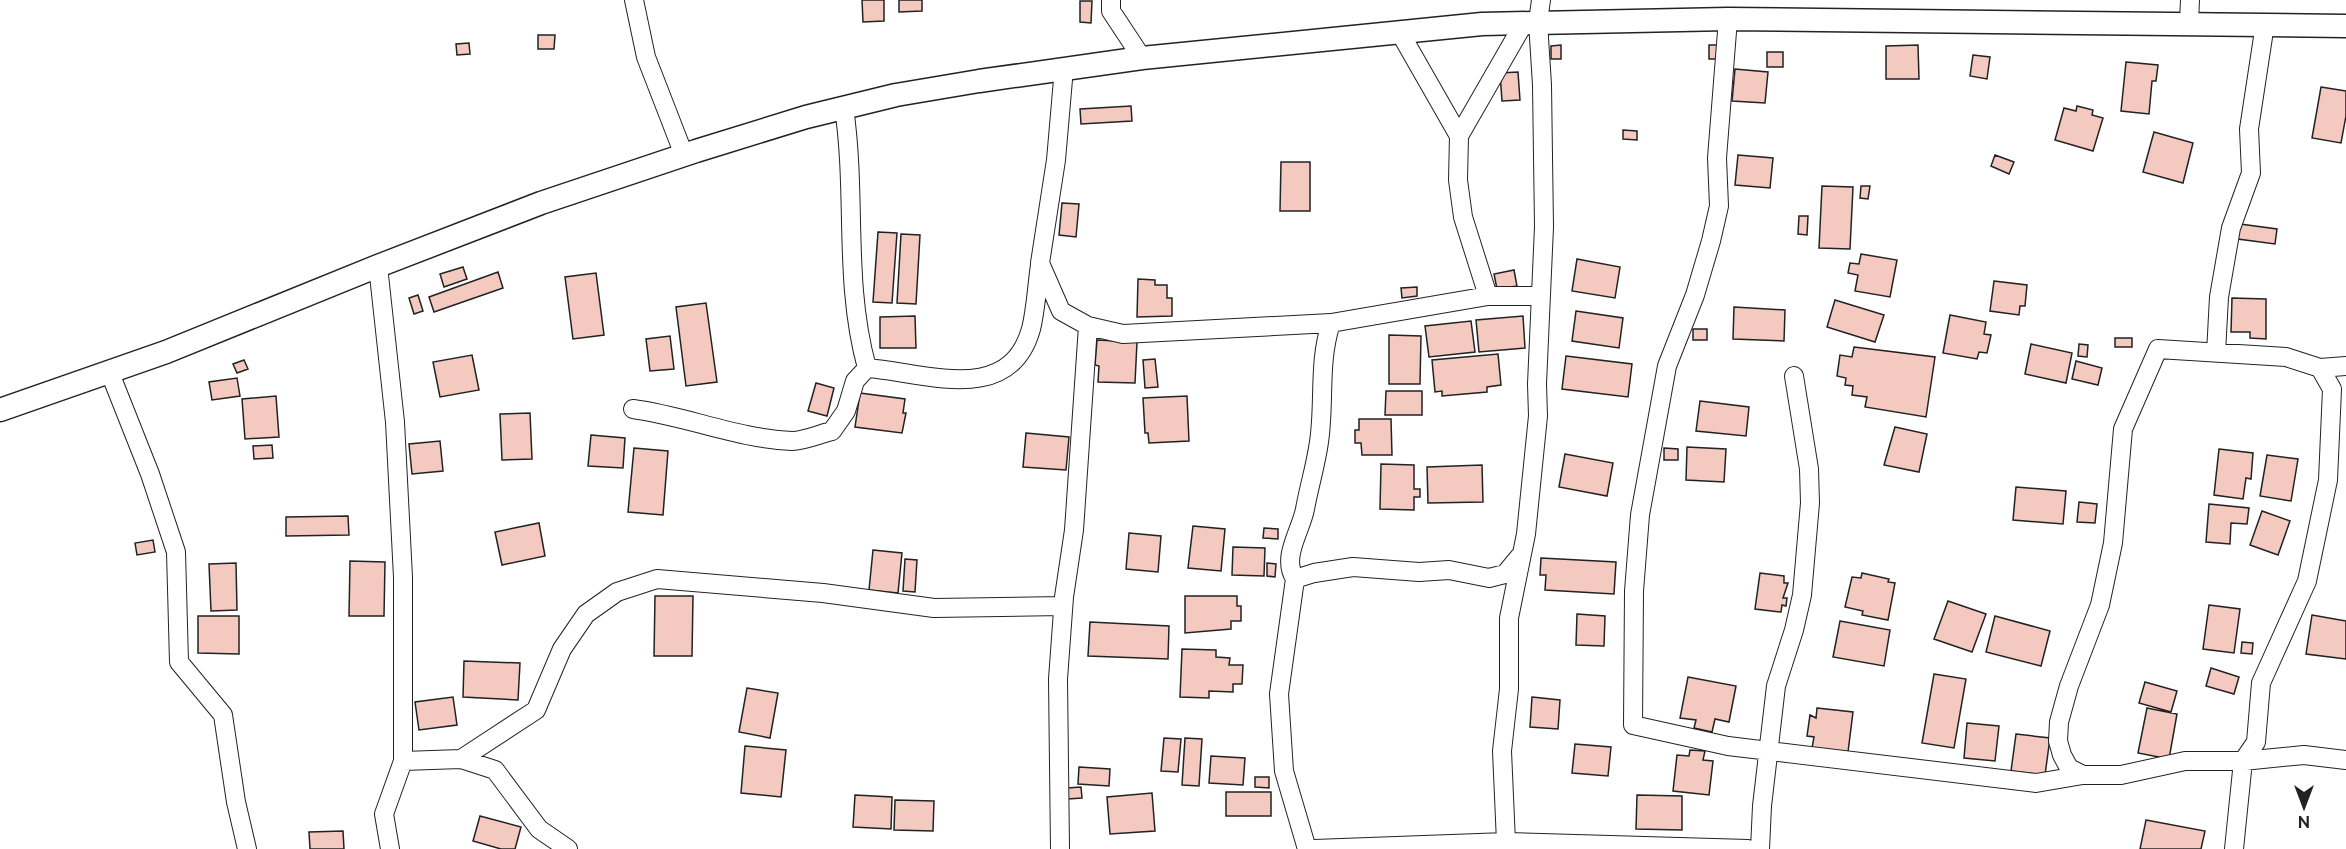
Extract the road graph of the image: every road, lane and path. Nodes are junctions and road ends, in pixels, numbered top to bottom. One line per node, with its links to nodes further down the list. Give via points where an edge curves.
1 (634, 0): 14 (street, via 646,57)
2 (1111, 0): 10 (street, via 1111,11)
3 (2190, 0): 6 (street)
4 (1534, 15): 5 (street); 9 (street); 13 (street); 18 (street, via 1542,85 1544,227)
5 (1728, 19): 6 (street); 32 (street, via 1717,159 1719,206 1695,295 1667,366 1641,515 1634,591 1633,725)
6 (2189, 22): 7 (street)
7 (2265, 24): 8 (street); 21 (street, via 2248,129 2250,173 2229,240 2219,297)
8 (2346, 26)
9 (1400, 31): 10 (street); 13 (street)
10 (1142, 58): 11 (street)
11 (1064, 68): 12 (street, via 896,95); 15 (street, via 1056,160)
12 (844, 108): 14 (street); 23 (street, via 849,144 852,275 857,330)
13 (1459, 136): 17 (street, via 1458,180 1463,217)
14 (684, 155): 16 (street, via 541,203)
15 (1040, 263): 20 (street, via 1061,311); 23 (street, via 1031,329 1019,358 1000,372 963,381)
16 (378, 266): 25 (street); 35 (street, via 395,422 403,577)
17 (1488, 296): 18 (street); 19 (street)
18 (1540, 296): 29 (street, via 1537,436)
19 (1331, 323): 20 (street, via 1123,334); 30 (street, via 1322,363 1319,442 1304,513 1293,539 1291,563)
20 (1088, 326): 31 (street, via 1074,530)
21 (2216, 353): 24 (street, via 2286,357); 37 (street, via 2158,349 2123,429 2113,543 2105,582 2059,722 2062,755 2069,768)
22 (2346, 366): 24 (street)
23 (867, 368): 27 (street, via 855,381 846,411 832,431 793,441)
24 (2320, 368): 36 (street, via 2332,389 2328,480 2307,581 2261,683 2256,742)
25 (110, 373): 28 (street); 39 (street, via 176,552 179,662 223,715)
26 (1794, 376): 32 (street, via 1809,469 1810,503 1802,595 1776,686)
27 (633, 408)
28 (0, 410)
29 (1521, 555): 30 (street, via 1505,574 1489,578 1449,570 1353,567); 38 (street, via 1509,618 1509,689 1502,752)
30 (1295, 579): 43 (street, via 1279,694 1284,771)
31 (1063, 606): 33 (street, via 934,609 823,593 657,579 617,592 586,614 562,649 536,710); 42 (street, via 1058,679)
32 (1769, 751): 37 (street, via 2036,783); 46 (street)
33 (461, 759): 35 (street); 41 (street, via 495,770 538,829)
34 (2346, 760): 36 (street, via 2304,755)
35 (403, 761): 40 (street, via 384,814)
36 (2243, 761): 37 (street, via 2185,761 2121,775); 47 (street)
37 (2083, 775)
38 (1506, 842): 44 (street); 45 (street)
39 (247, 849)
40 (390, 849)
41 (568, 849)
42 (1059, 849)
43 (1307, 849)
44 (1314, 849)
45 (1748, 849)
46 (1760, 849)
47 (2234, 849)

